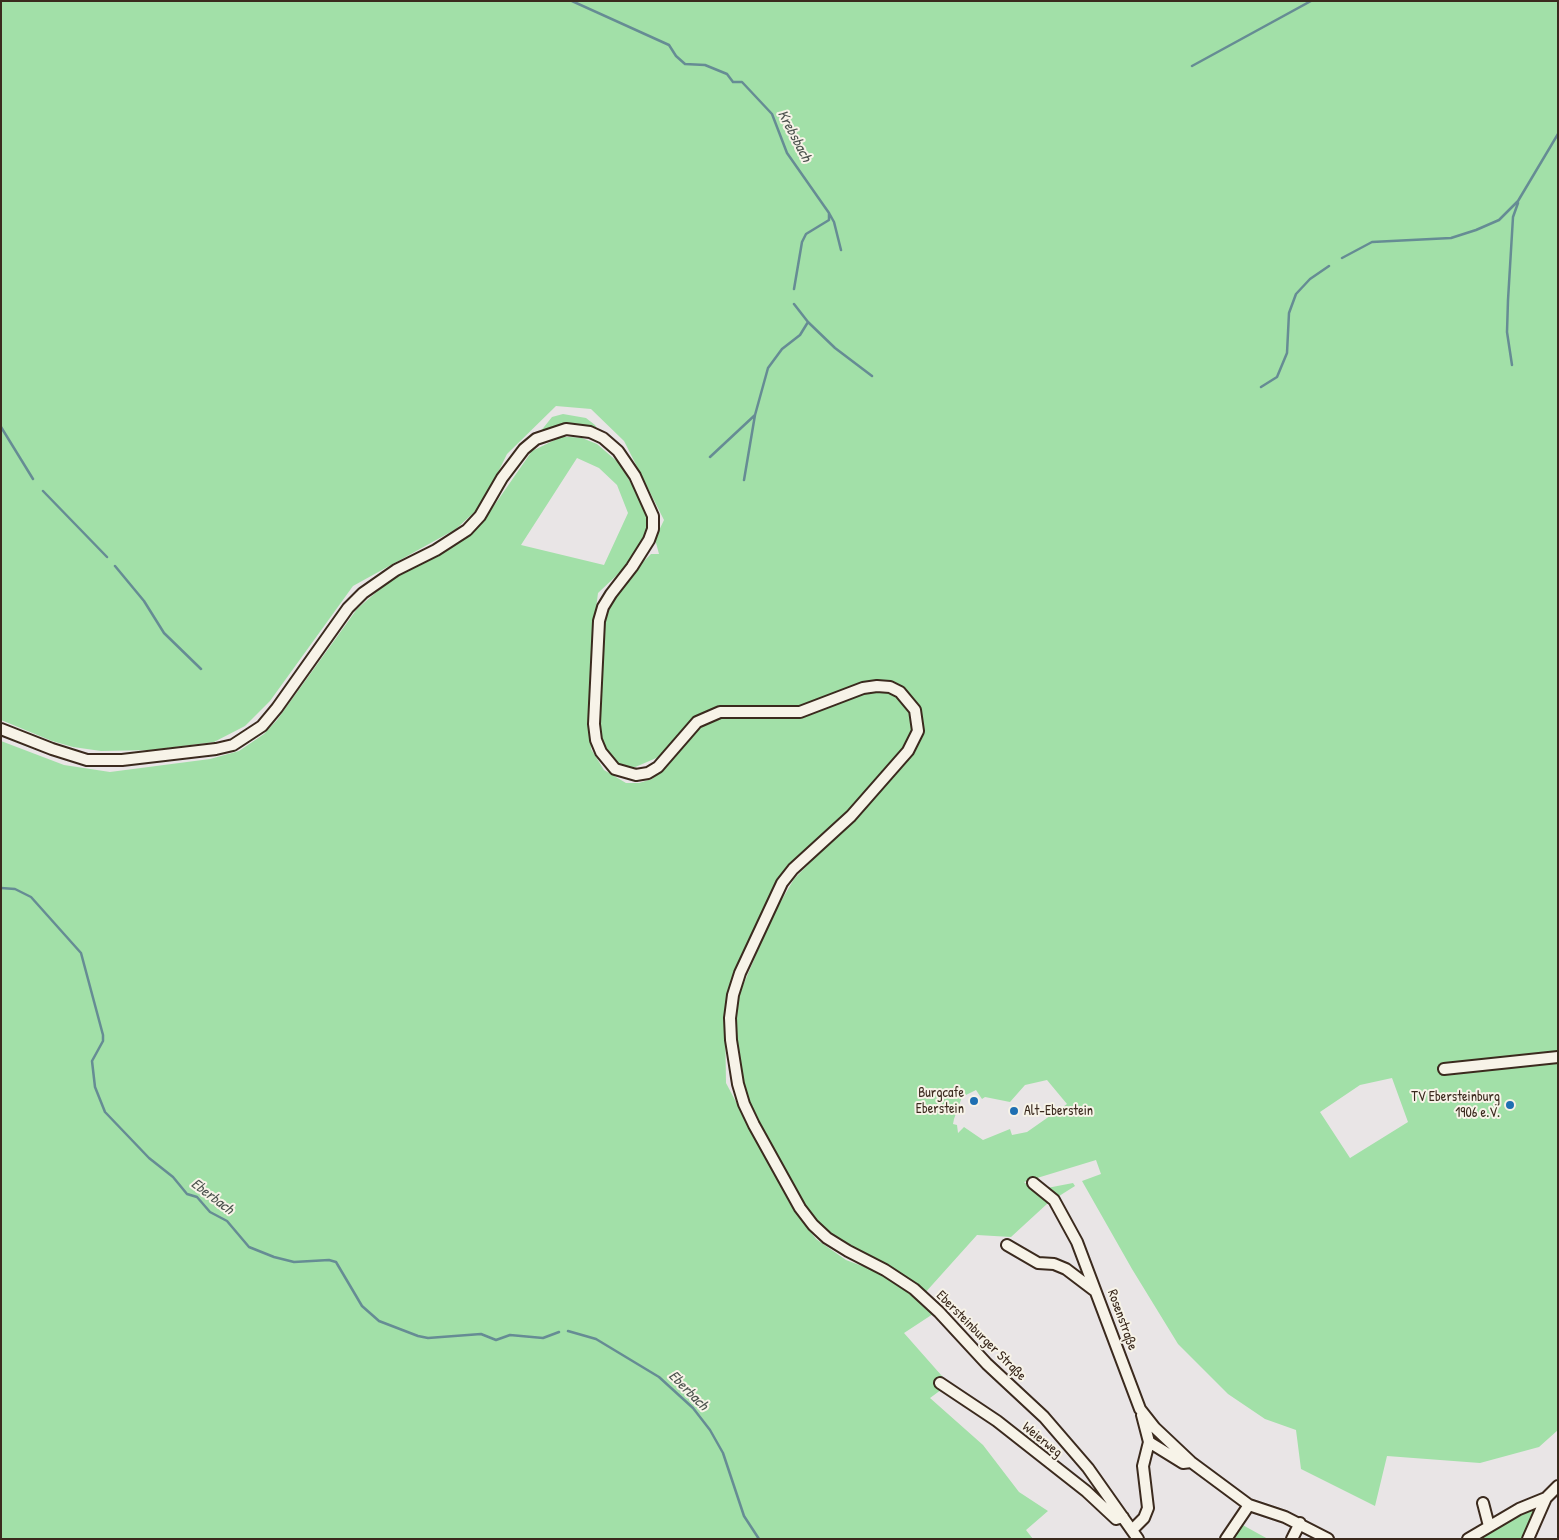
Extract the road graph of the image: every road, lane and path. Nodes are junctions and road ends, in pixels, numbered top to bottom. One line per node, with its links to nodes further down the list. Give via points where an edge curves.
1 (1, 729): 15 (street, Ebersteinburger Straße, via 87,760 122,760 233,745 262,726 348,608 363,593 396,570 467,530 480,516 502,478 536,439 566,429 590,432 603,438 618,451 631,470 653,516 649,540 611,594 599,621 595,732 601,752 615,768 636,774 658,768 697,722 720,712 800,712 863,688 877,686 900,692 915,710 918,731 908,751 851,816 782,883 740,973 730,1018 731,1040 744,1104 800,1208 820,1231 914,1289 939,1312 986,1364 1032,1405 1088,1468)
2 (1558, 1058): 3 (street)
3 (1444, 1069)
4 (1033, 1183): 6 (street, Rosenstraße, via 1054,1200 1077,1242)
5 (1007, 1245): 6 (street, via 1038,1263 1066,1269)
6 (1098, 1293): 8 (street, Rosenstraße)
7 (940, 1383): 15 (street, Weierweg, via 997,1421 1086,1491 1116,1519)
8 (1140, 1409): 9 (street); 10 (street, Rosenstraße, via 1160,1434)
9 (1149, 1442): 10 (street, Rosenstraße, via 1184,1463); 18 (street, via 1144,1466 1148,1508)
10 (1191, 1462): 14 (street, Rosenstraße)
11 (1558, 1486): 12 (street)
12 (1546, 1498): 17 (street, via 1519,1508); 23 (street)
13 (1483, 1503): 17 (street)
14 (1249, 1505): 16 (street, Rosenstraße); 19 (street)
15 (1123, 1517): 18 (street, Ebersteinburger Straße)
16 (1300, 1523): 20 (street); 21 (street, Rosenstraße)
17 (1489, 1526): 22 (street)
18 (1135, 1534)
19 (1226, 1539)
20 (1292, 1539)
21 (1328, 1539)
22 (1468, 1539)
23 (1528, 1539)

